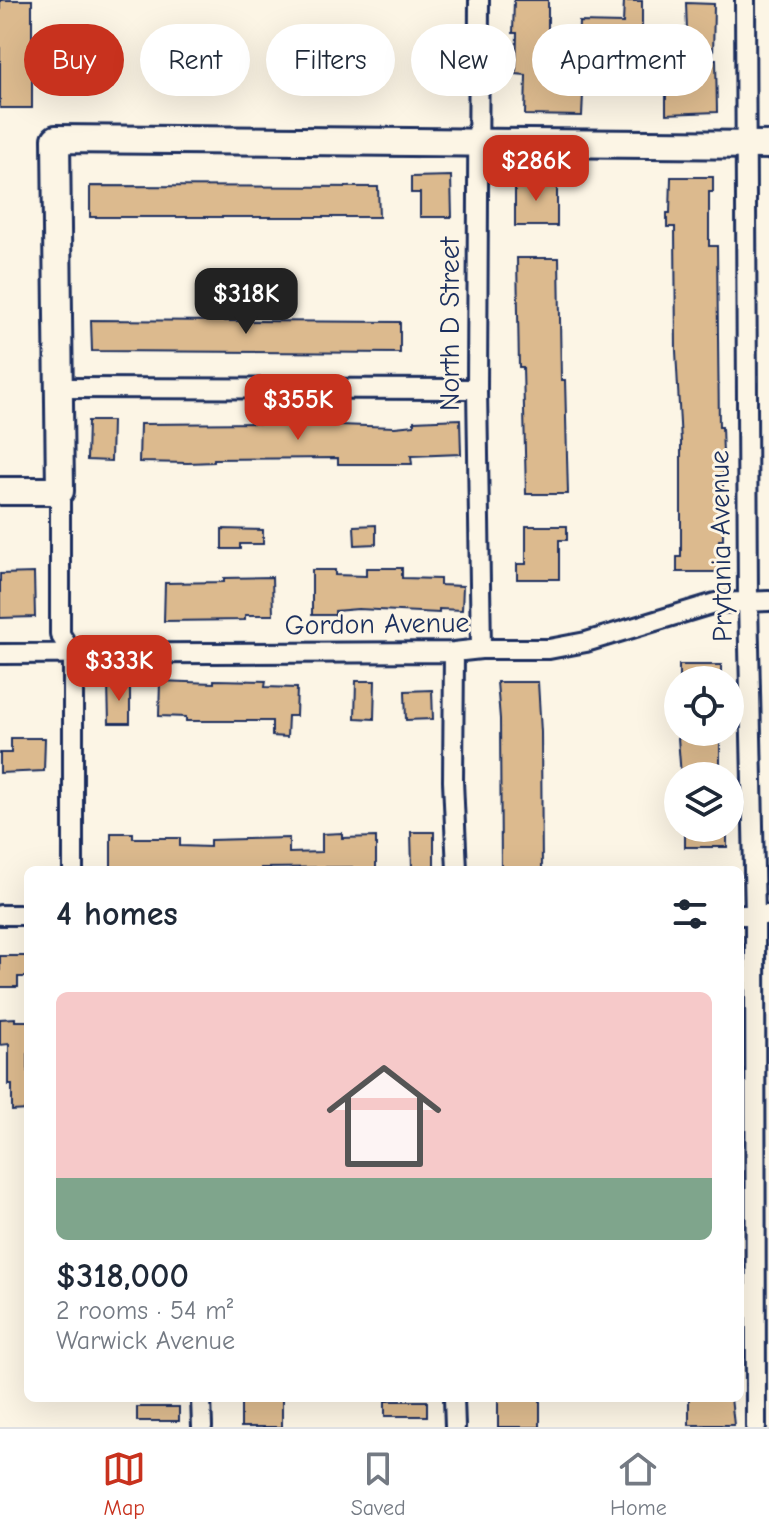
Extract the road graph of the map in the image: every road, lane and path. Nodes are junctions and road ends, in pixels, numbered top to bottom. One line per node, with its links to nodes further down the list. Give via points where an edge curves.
1 (479, 0): 3 (street, North D Street)
2 (745, 0): 4 (street, Prytania Avenue)
3 (480, 144): 4 (street); 5 (street, via 56,139); 6 (street, North D Street)
4 (758, 146): 9 (street, Prytania Avenue)
5 (60, 388): 6 (street); 8 (street)
6 (477, 389): 11 (street, North D Street)
7 (0, 491): 8 (street)
8 (60, 491): 14 (street, via 60,634)
9 (748, 601): 10 (street, Gordon Avenue); 11 (street, Gordon Avenue, via 715,603 549,649); 19 (street, Prytania Avenue)
10 (769, 601)
11 (481, 649): 12 (street, Gordon Avenue)
12 (454, 652): 14 (street, Gordon Avenue); 16 (street)
13 (0, 654): 14 (street, Gordon Avenue)
14 (73, 655): 15 (street)
15 (73, 866)
16 (457, 866)
17 (0, 915): 18 (street)
18 (24, 915)
19 (755, 915): 20 (street, Prytania Avenue)
20 (755, 1197): 25 (street, Prytania Avenue)
21 (201, 1402): 23 (street)
22 (454, 1402): 24 (street)
23 (202, 1427)
24 (455, 1427)
25 (756, 1427)

